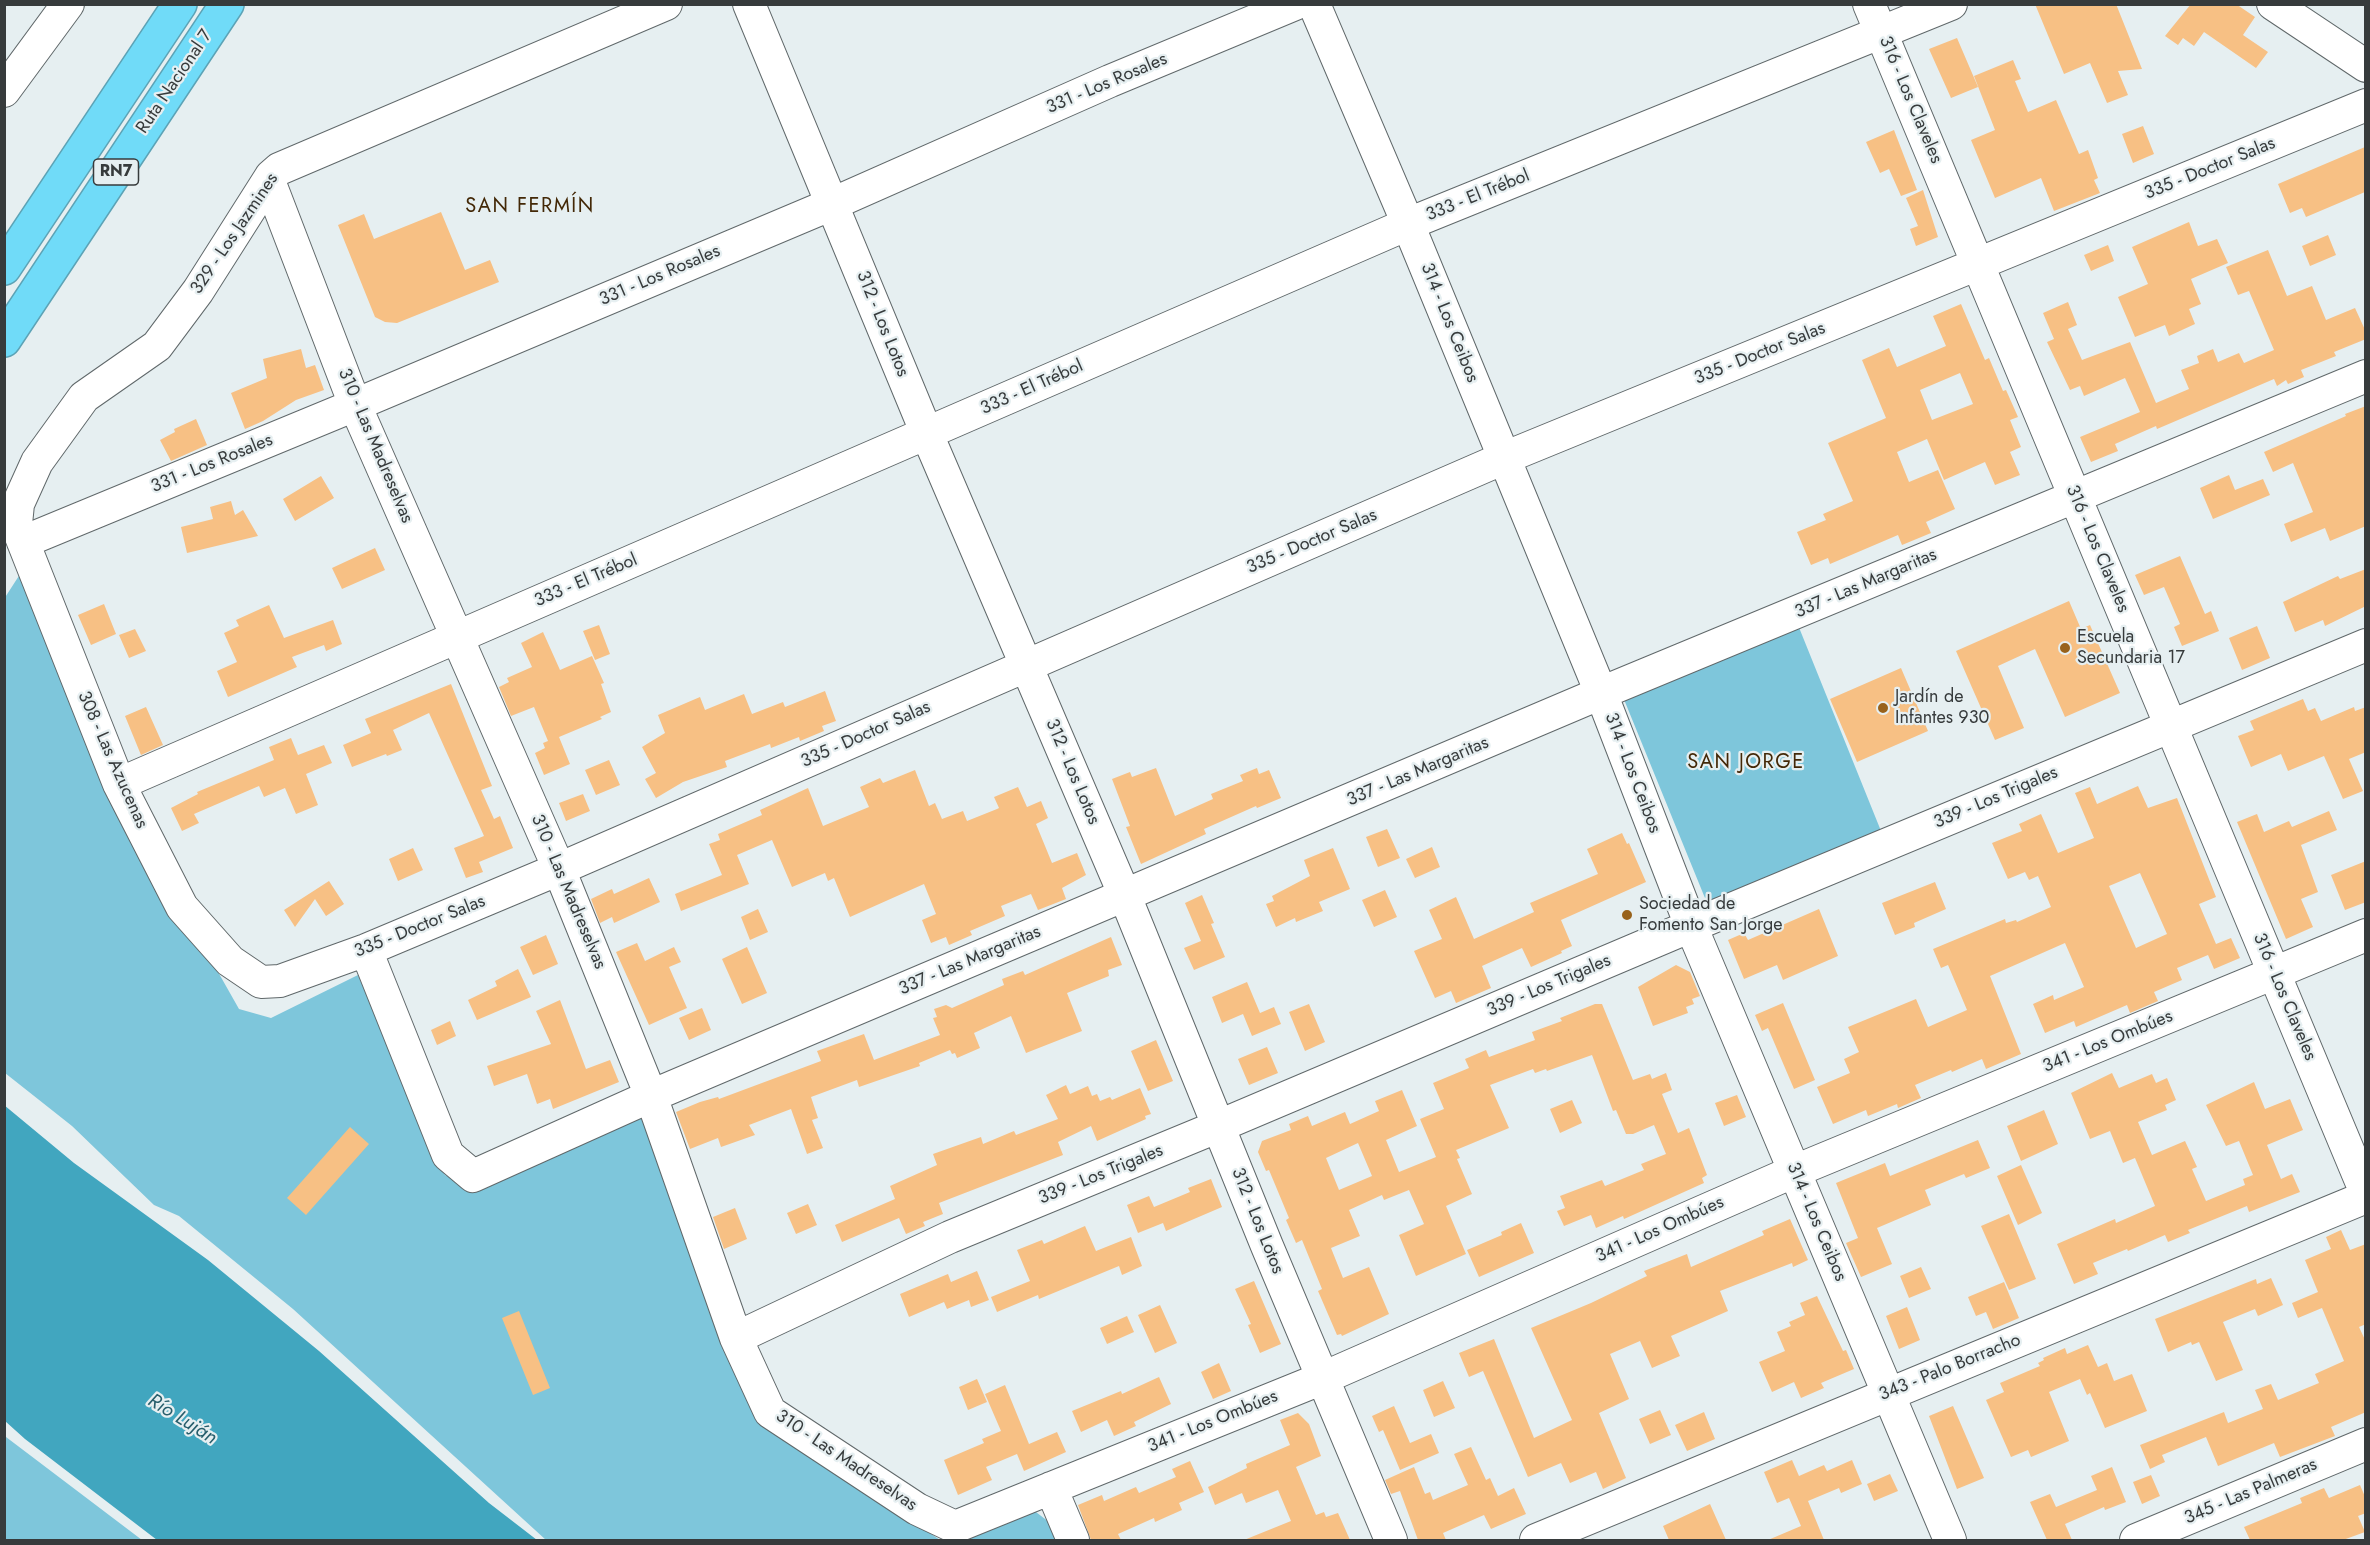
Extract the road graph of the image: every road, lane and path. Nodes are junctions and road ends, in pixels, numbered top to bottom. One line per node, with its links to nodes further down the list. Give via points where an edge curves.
1 (68, 4): 12 (street)
2 (180, 4): 18 (highway, RN7)
3 (227, 4): 19 (highway, Ruta Nacional 7 / RN7)
4 (666, 4): 14 (street, 329 - Los Jazmines, via 279,169)
5 (749, 4): 15 (street, 312 - Los Lotos)
6 (1295, 4): 15 (street, 331 - Los Rosales)
7 (1314, 4): 16 (street, 314 - Los Ceibos)
8 (1951, 4): 10 (street, 333 - El Trébol)
9 (2273, 4): 11 (street)
10 (1875, 18): 16 (street, 333 - El Trébol); 17 (street, 316 - Los Claveles)
11 (2366, 66)
12 (4, 91)
13 (2366, 105): 17 (street, 335 - Doctor Salas)
14 (271, 176): 21 (street, 310 - Las Madreselvas); 25 (street, 329 - Los Jazmines, via 198,291 157,346 84,397 38,462 18,504 16,524)
15 (832, 204): 21 (street, 331 - Los Rosales); 22 (street, 312 - Los Lotos)
16 (1408, 224): 22 (street, 333 - El Trébol); 23 (street, 314 - Los Ceibos)
17 (1978, 265): 23 (street, 335 - Doctor Salas); 24 (street, 316 - Los Claveles)
18 (4, 268)
19 (4, 340)
20 (2366, 376): 24 (street, 337 - Las Margaritas)
21 (355, 405): 25 (street, 331 - Los Rosales); 26 (street, 310 - Las Madreselvas)
22 (927, 434): 26 (street, 333 - El Trébol); 28 (street, 312 - Los Lotos)
23 (1504, 458): 28 (street, 335 - Doctor Salas); 29 (street, 314 - Los Ceibos)
24 (2075, 497): 29 (street, 337 - Las Margaritas); 30 (street, 316 - Los Claveles)
25 (23, 542): 31 (street, 308 - Las Azucenas)
26 (458, 636): 31 (street, 333 - El Trébol); 32 (street, 310 - Las Madreselvas)
27 (2366, 645): 30 (street, 339 - Los Trigales)
28 (1027, 665): 32 (street, 335 - Doctor Salas); 33 (street, 312 - Los Lotos)
29 (1601, 693): 33 (street, 337 - Las Margaritas); 34 (street, 314 - Los Ceibos)
30 (2170, 725): 34 (street, 339 - Los Trigales); 37 (street, 316 - Los Claveles)
31 (119, 784): 38 (street, 308 - Las Azucenas, via 182,907 230,961)
32 (559, 869): 36 (street, 335 - Doctor Salas); 39 (street, 310 - Las Madreselvas)
33 (1125, 897): 39 (street, 337 - Las Margaritas); 40 (street, 312 - Los Lotos)
34 (1691, 926): 40 (street, 339 - Los Trigales); 41 (street, 314 - Los Ceibos)
35 (2366, 935): 37 (street, 341 - Los Ombúes)
36 (366, 950): 38 (street, 335 - Doctor Salas, via 279,981); 39 (street, 337 - Las Margaritas, via 448,1155 473,1176)
37 (2274, 974): 41 (street, 341 - Los Ombúes); 42 (street, 316 - Los Claveles)
38 (261, 982)
39 (651, 1096): 43 (street, 310 - Las Madreselvas)
40 (1219, 1126): 43 (street, 339 - Los Trigales, via 950,1237); 44 (street, 312 - Los Lotos)
41 (1795, 1171): 44 (street, 341 - Los Ombúes); 45 (street, 314 - Los Ceibos)
42 (2366, 1195): 45 (street, 343 - Palo Borracho)
43 (736, 1338): 48 (street, 310 - Las Madreselvas, via 770,1412 917,1509)
44 (1323, 1377): 47 (street, 341 - Los Ombúes); 50 (street, 312 - Los Lotos)
45 (1888, 1393): 51 (street, 343 - Palo Borracho); 52 (street, 314 - Los Ceibos)
46 (2366, 1444): 53 (street, 345 - Las Palmeras)
47 (1051, 1488): 48 (street, 341 - Los Ombúes); 49 (street)
48 (955, 1527)
49 (1073, 1540)
50 (1391, 1540)
51 (1536, 1540)
52 (1950, 1540)
53 (2136, 1540)

